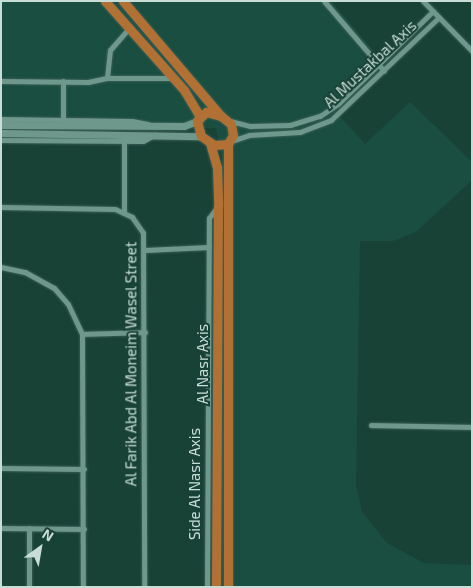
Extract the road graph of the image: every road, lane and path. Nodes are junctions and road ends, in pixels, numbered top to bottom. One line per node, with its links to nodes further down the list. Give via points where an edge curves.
1 (105, 1): 7 (highway)
2 (123, 1): 16 (highway)
3 (324, 1): 9 (street)
4 (424, 1): 5 (street)
5 (433, 11): 6 (street); 9 (street, Al Mustakbal Axis)
6 (439, 17): 8 (street); 10 (street, Al Mustakbal Axis)
7 (130, 28): 11 (street, via 110,50); 12 (highway)
8 (472, 51)
9 (378, 64): 10 (street); 16 (street, Al Mustakbal Axis, via 338,104 314,119 290,125 256,126)
10 (384, 71): 26 (street, Al Mustakbal Axis, via 337,116 317,127 290,134 249,135)
11 (107, 78): 12 (street); 14 (street, via 88,82)
12 (174, 78): 15 (highway)
13 (1, 81): 14 (street)
14 (63, 81): 18 (street)
15 (198, 118): 16 (highway, via 209,112); 21 (street, via 184,126); 23 (highway)
16 (224, 118): 26 (highway, via 233,131)
17 (1, 119): 18 (street)
18 (63, 120): 19 (street)
19 (73, 122): 20 (street); 21 (street)
20 (1, 125)
21 (154, 130): 22 (street); 23 (street); 25 (street, via 145,141)
22 (1, 133)
23 (201, 136): 27 (highway)
24 (1, 140): 25 (street)
25 (124, 141): 32 (street)
26 (229, 142): 27 (highway); 29 (highway, Al Nasr Axis)
27 (210, 143): 28 (highway, Al Nasr Axis)
28 (216, 163): 29 (highway); 30 (highway, Al Nasr Axis)
29 (228, 164): 39 (highway, Al Nasr Axis)
30 (218, 206): 33 (street, Side Al Nasr Axis, via 210,216); 38 (highway, Al Nasr Axis)
31 (1, 207): 32 (street, via 110,208)
32 (124, 212): 34 (street, Al Farik Abd Al Moneim Wasel Street, via 141,229)
33 (209, 248): 34 (street); 50 (street, Side Al Nasr Axis)
34 (145, 250): 36 (street, Al Farik Abd Al Moneim Wasel Street)
35 (1, 267): 37 (street, via 25,272 54,288 68,304)
36 (145, 332): 37 (street); 49 (street, Al Farik Abd Al Moneim Wasel Street)
37 (82, 334): 43 (street)
38 (216, 404): 39 (highway); 51 (highway, Al Nasr Axis)
39 (227, 405): 52 (highway, Al Nasr Axis)
40 (371, 425): 41 (street)
41 (472, 428)
42 (1, 468): 43 (street)
43 (84, 469): 46 (street)
44 (1, 528): 45 (street)
45 (29, 528): 46 (street); 47 (street)
46 (84, 529): 48 (street)
47 (29, 587)
48 (83, 587)
49 (144, 587)
50 (207, 587)
51 (216, 587)
52 (228, 587)

